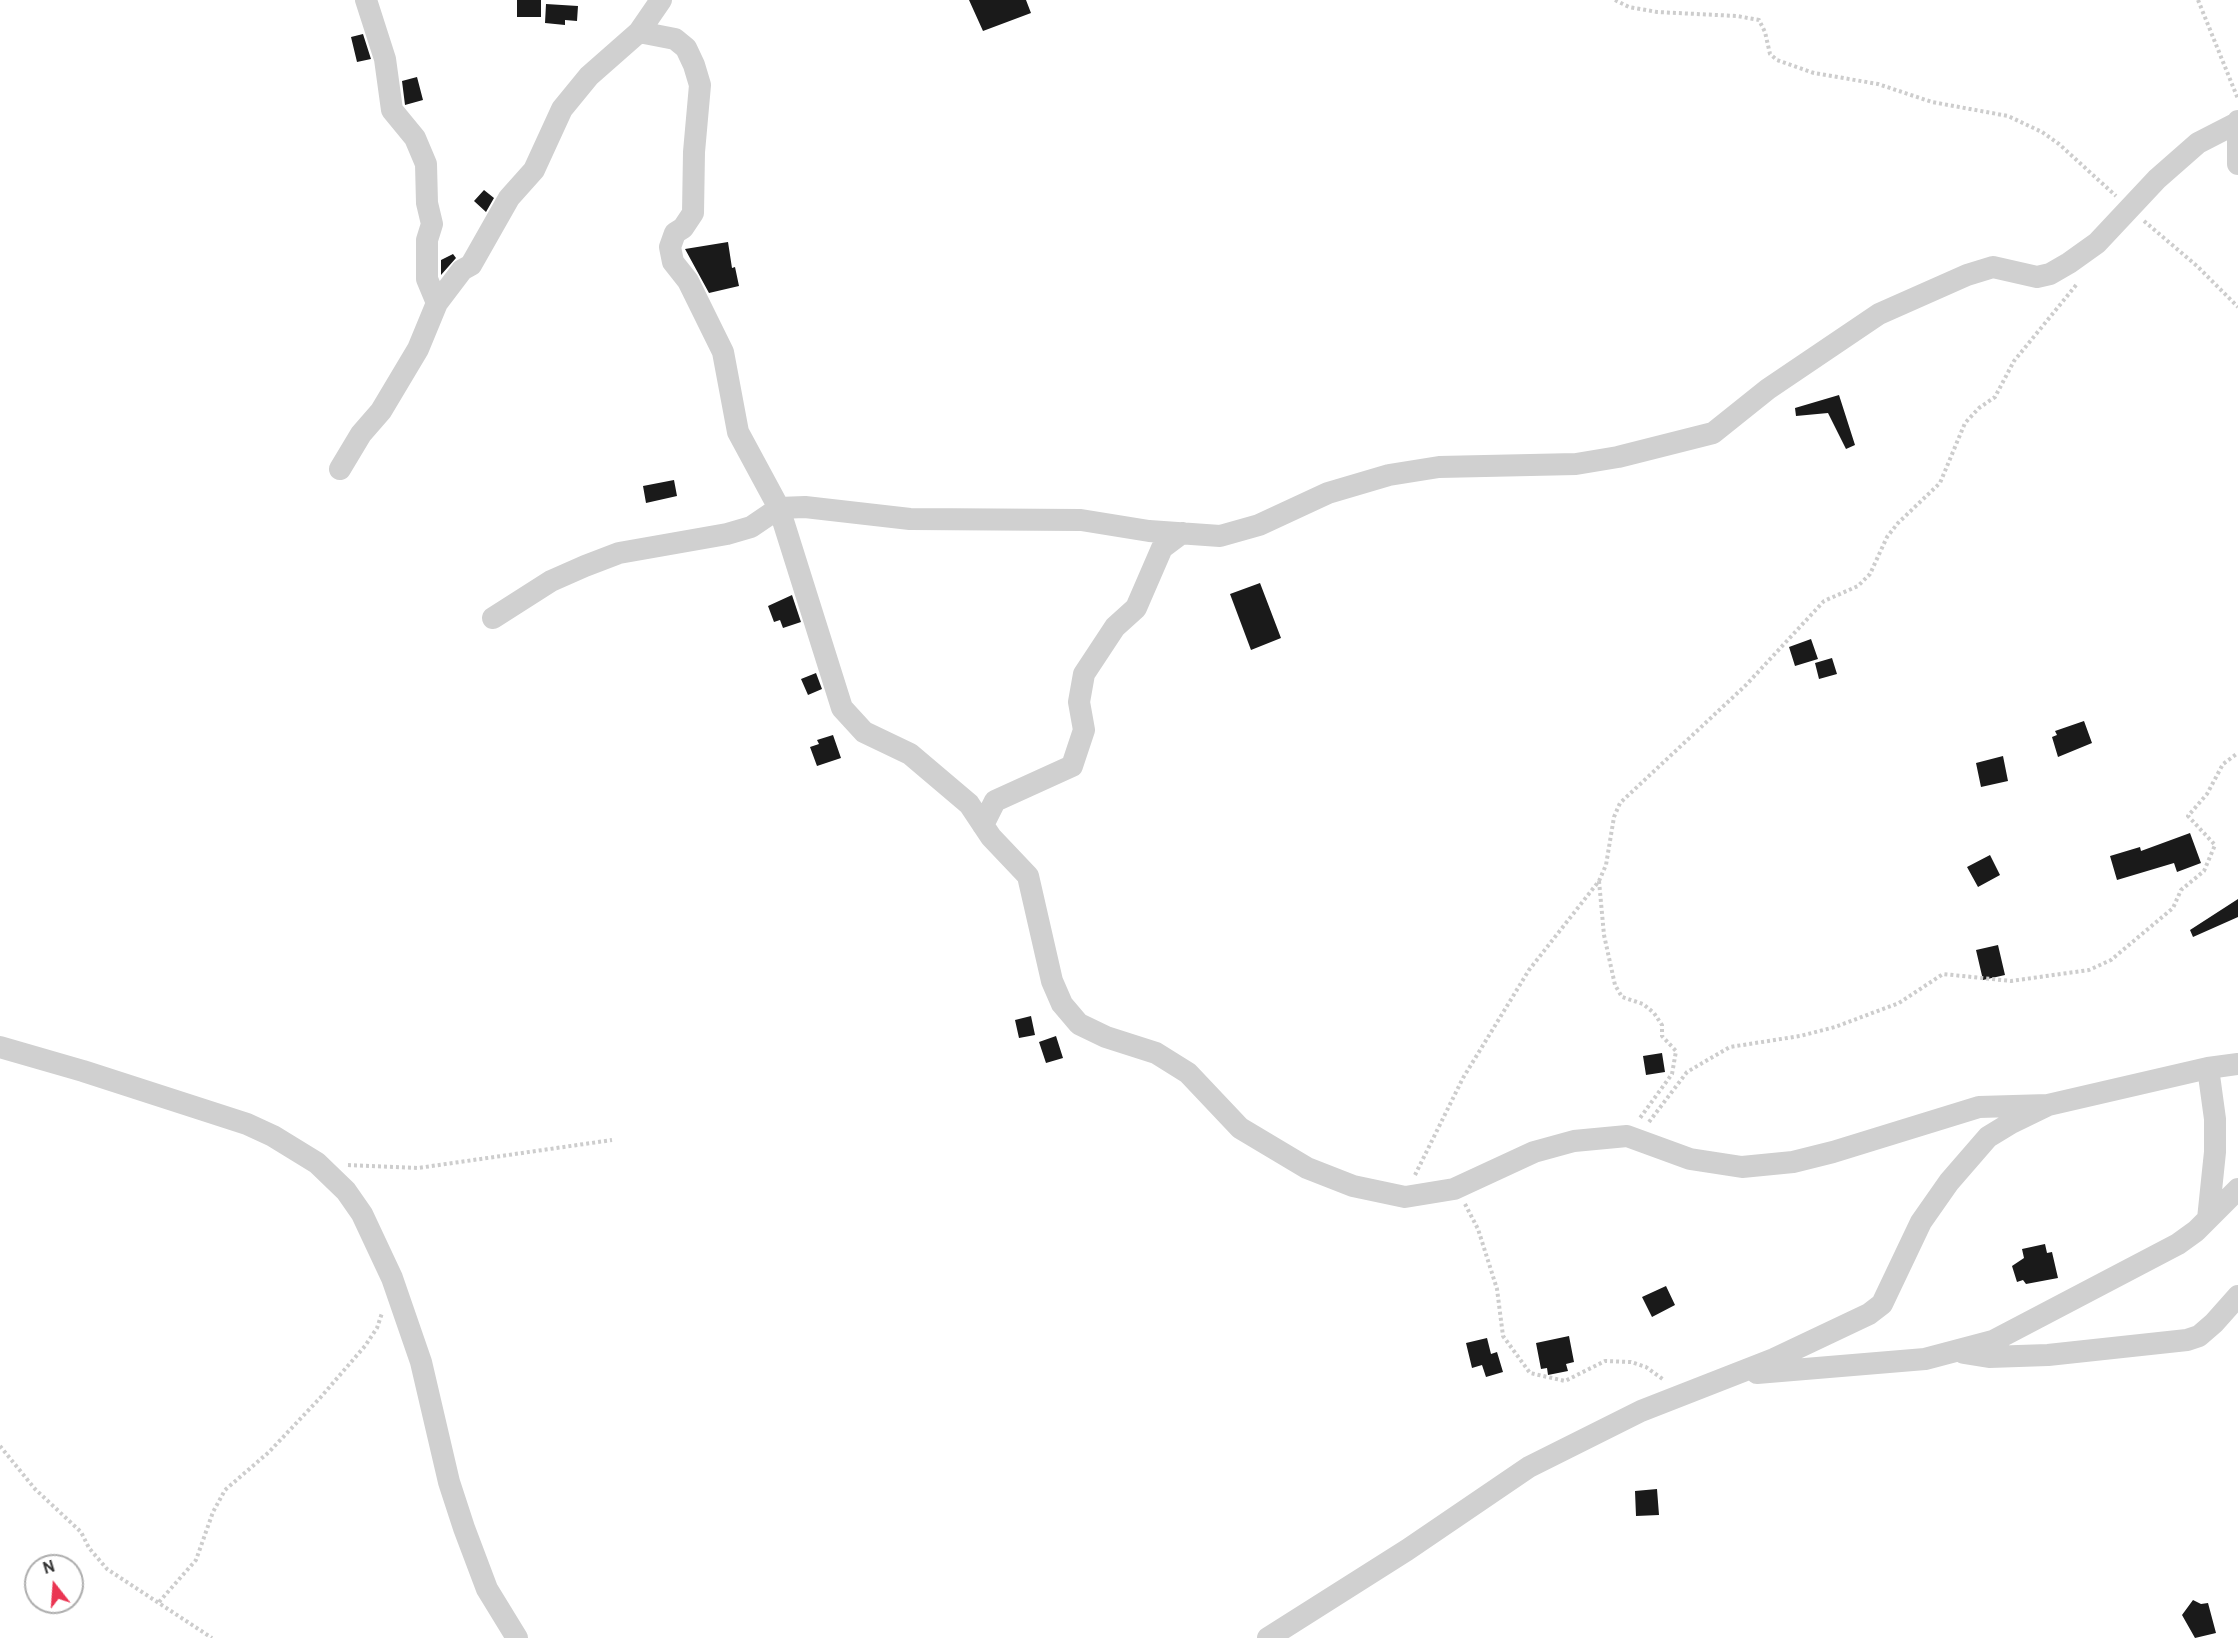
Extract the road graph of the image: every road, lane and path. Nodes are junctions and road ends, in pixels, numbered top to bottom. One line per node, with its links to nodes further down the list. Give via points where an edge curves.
1 (366, 0): 11 (street, via 385,59 392,110 415,138 426,164 432,224 427,240 426,279)
2 (661, 0): 5 (street)
3 (1616, 0): 9 (path, via 1629,7 1657,12 1759,20 1770,54 1777,60 1814,73 1878,84 1932,102 2008,116 2059,144)
4 (2198, 0): 6 (path)
5 (639, 32): 11 (street, via 589,76 562,109 534,170 514,190 471,265 462,270); 14 (street, via 675,39 686,48 700,85 693,213 675,233 670,246 673,262 688,281 723,352 738,432)
6 (2238, 99)
7 (2238, 122): 8 (street); 9 (street, via 2198,143 2157,179)
8 (2238, 164)
9 (2131, 209): 12 (path); 15 (street, via 2097,243 2050,274 2037,277 1992,267 1879,314 1768,389 1713,433 1576,464 1439,467 1389,475 1328,493 1259,525 1220,536)
10 (2081, 277): 19 (path, via 2014,361 1995,397 1965,423 1940,483 1893,530 1870,574 1858,586 1824,601 1746,685 1620,803)
11 (437, 303): 13 (street, via 418,349)
12 (2238, 307)
13 (340, 469)
14 (779, 508): 15 (street, via 805,507 910,519 1081,520); 16 (street, via 751,527 619,553 585,566 551,581); 18 (street, via 842,708 864,732 910,754 969,804)
15 (1182, 533): 18 (street, via 1162,548 1136,608 1115,627 1084,674 1079,702 1084,730 1072,766 995,801)
16 (494, 618)
17 (2238, 753): 23 (path, via 2223,764 2207,794 2188,816 2216,845 2204,872 2181,890 2173,908 2110,960 2089,970 2011,981 1943,974 1899,1003 1835,1027 1730,1047 1687,1072)
18 (983, 825): 28 (street, via 1028,876 1052,981 1062,1004 1079,1024 1156,1053 1188,1073 1240,1128 1307,1168 1353,1186)
19 (1599, 881): 23 (path, via 1604,935 1615,985 1622,997 1643,1004 1654,1013 1662,1025 1662,1036 1676,1051 1672,1074); 28 (path, via 1529,970 1447,1107)
20 (0, 1047): 25 (street, via 247,1124)
21 (2227, 1067): 22 (street); 29 (street, via 2215,1119)
22 (2048, 1105): 23 (street, via 1979,1107 1833,1152 1793,1162 1742,1167 1690,1159); 33 (street, via 1996,1132 1973,1152 1921,1222 1882,1304 1824,1336)
23 (1631, 1138): 26 (street, via 1574,1141 1534,1152)
24 (612, 1140): 25 (path, via 418,1168)
25 (317, 1163): 30 (street, via 346,1191 362,1214)
26 (1454, 1189): 28 (street); 34 (path, via 1469,1210 1488,1258 1503,1336 1530,1373 1566,1381 1605,1361 1631,1362 1646,1367)
27 (2238, 1189): 29 (street)
28 (1405, 1197)
29 (2208, 1218): 32 (street, via 2187,1238 2151,1259 1993,1341)
30 (395, 1287): 36 (path, via 365,1346 269,1452 225,1490 196,1560); 38 (street, via 421,1362 464,1528 487,1589)
31 (2238, 1296): 32 (street, via 2199,1336 2187,1340 2048,1355 1989,1357)
32 (1957, 1352): 33 (street, via 1925,1359)
33 (1732, 1375): 34 (street)
34 (1683, 1394): 39 (street, via 1529,1467)
35 (0, 1446): 36 (path, via 35,1489 81,1532 107,1569)
36 (159, 1602): 37 (path)
37 (212, 1638)
38 (517, 1638)
39 (1268, 1638)

